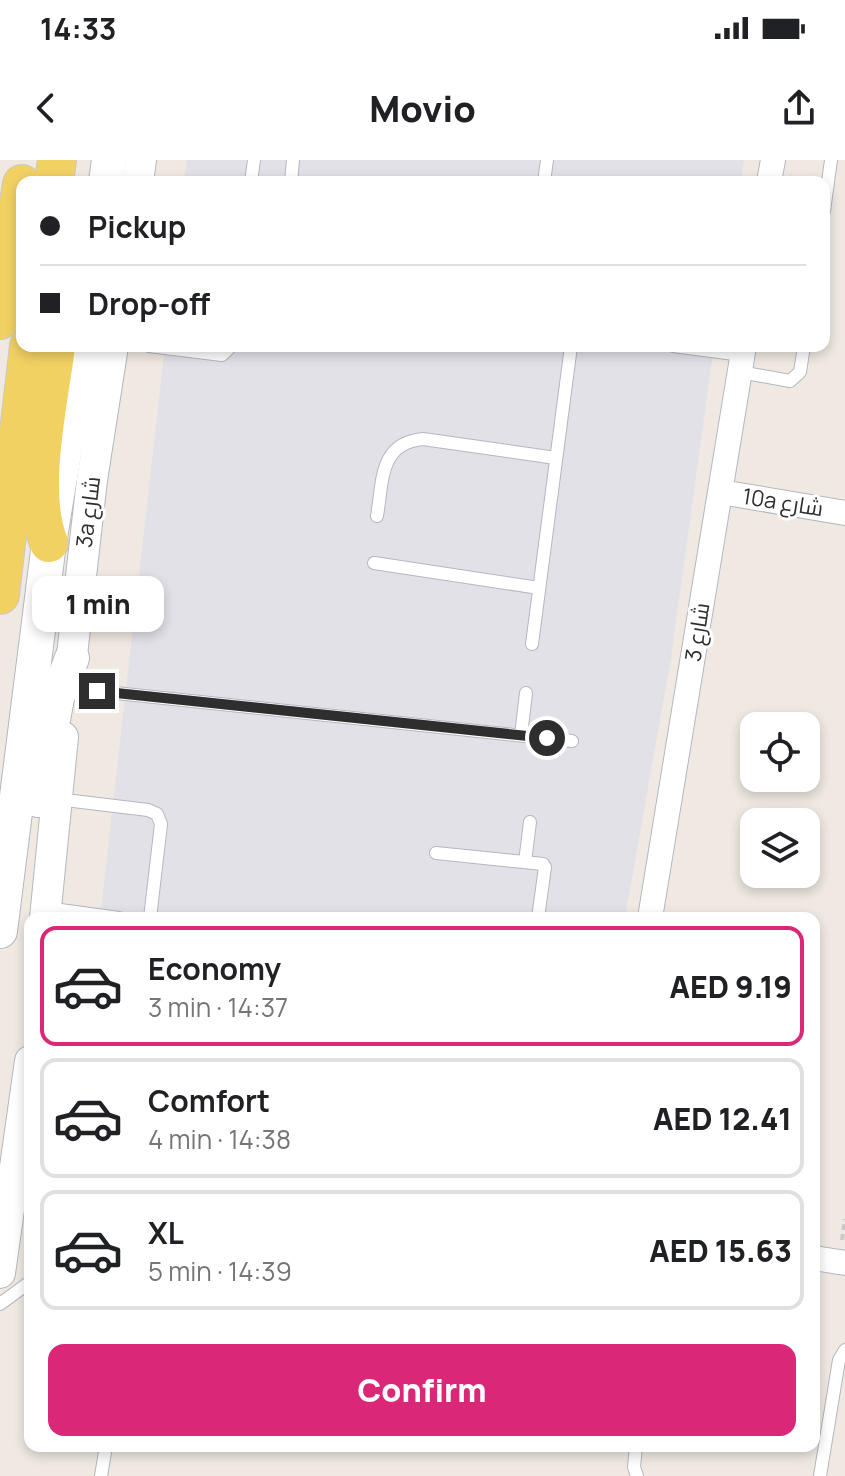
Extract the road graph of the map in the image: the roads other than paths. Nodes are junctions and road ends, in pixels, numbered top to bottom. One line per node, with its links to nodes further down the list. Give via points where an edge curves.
1 (16, 220): 2 (main road)
2 (0, 320)
3 (28, 352): 20 (main road)
4 (55, 352): 17 (main road, via 38,494)
5 (81, 352): 17 (main road)
6 (112, 352): 22 (street, 3a شارع)
7 (195, 352): 8 (lane)
8 (228, 352)
9 (570, 352): 13 (lane)
10 (708, 352): 12 (lane)
11 (803, 352): 12 (lane, via 800,372 790,381)
12 (742, 358): 14 (street, شارع 3)
13 (556, 458): 16 (lane, via 410,440 390,454); 19 (lane)
14 (721, 492): 15 (street, 10a شارع); 34 (street, شارع 3)
15 (845, 513)
16 (377, 516)
17 (49, 543): 28 (main road)
18 (374, 563): 19 (lane)
19 (539, 588): 21 (lane)
20 (0, 595)
21 (532, 644)
22 (70, 673): 24 (lane); 26 (street, 3a شارع); 28 (main road, via 57,698 35,812 27,832)
23 (526, 693): 24 (lane)
24 (521, 735): 25 (lane)
25 (572, 741)
26 (57, 799): 31 (street, 3a شارع); 32 (lane, via 157,814 161,824)
27 (530, 822): 30 (lane)
28 (11, 847): 35 (main road)
29 (436, 853): 30 (lane)
30 (525, 862): 33 (lane, via 545,867)
31 (45, 912)
32 (151, 912)
33 (539, 912)
34 (651, 912)
35 (0, 931)
36 (24, 1139): 37 (street)
37 (19, 1191): 40 (street)
38 (820, 1259): 39 (street)
39 (845, 1263)
40 (0, 1273)
41 (24, 1286): 42 (lane)
42 (0, 1304)
43 (845, 1350): 48 (lane)
44 (105, 1452): 46 (lane)
45 (635, 1452): 47 (lane)
46 (101, 1476)
47 (637, 1476)
48 (820, 1476)

